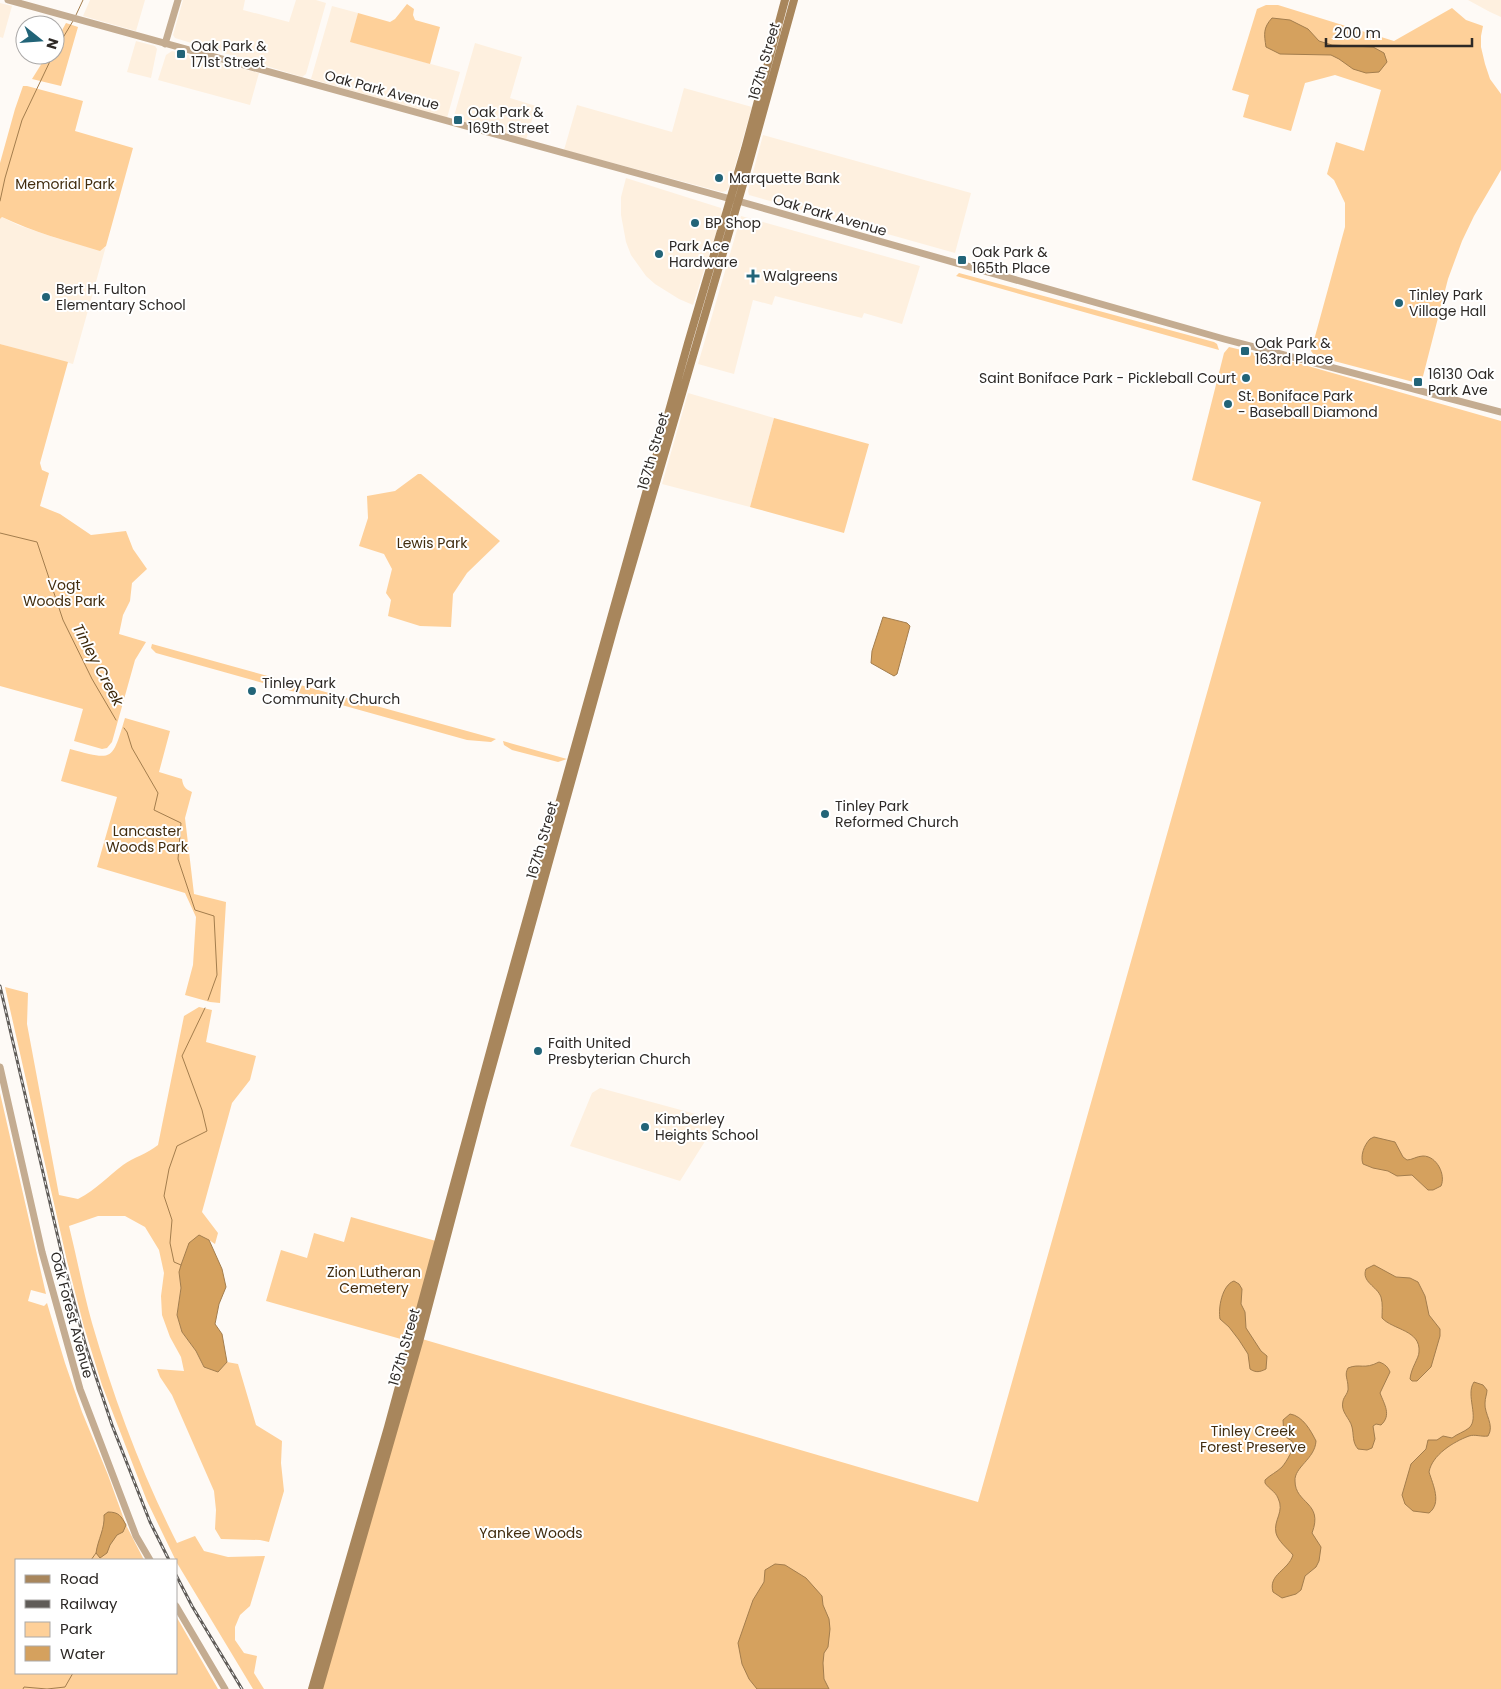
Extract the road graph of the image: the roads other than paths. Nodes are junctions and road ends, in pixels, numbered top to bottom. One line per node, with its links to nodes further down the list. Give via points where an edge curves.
1 (8, 0): 5 (street, Oak Park Avenue)
2 (178, 0): 5 (street)
3 (785, 0): 6 (main road, 167th Street)
4 (794, 0): 6 (main road, 167th Street)
5 (165, 44): 6 (street, Oak Park Avenue)
6 (734, 200): 7 (street, Oak Park Avenue, via 1224,339); 12 (main road, 167th Street, via 686,351 388,1427); 13 (main road, 167th Street, via 482,1103 419,1342)
7 (1501, 412)
8 (0, 1068): 9 (street, Oak Forest Avenue, via 42,1252 80,1389 136,1536)
9 (149, 1559)
10 (178, 1609): 11 (street)
11 (225, 1689)
12 (312, 1689)
13 (319, 1689)

